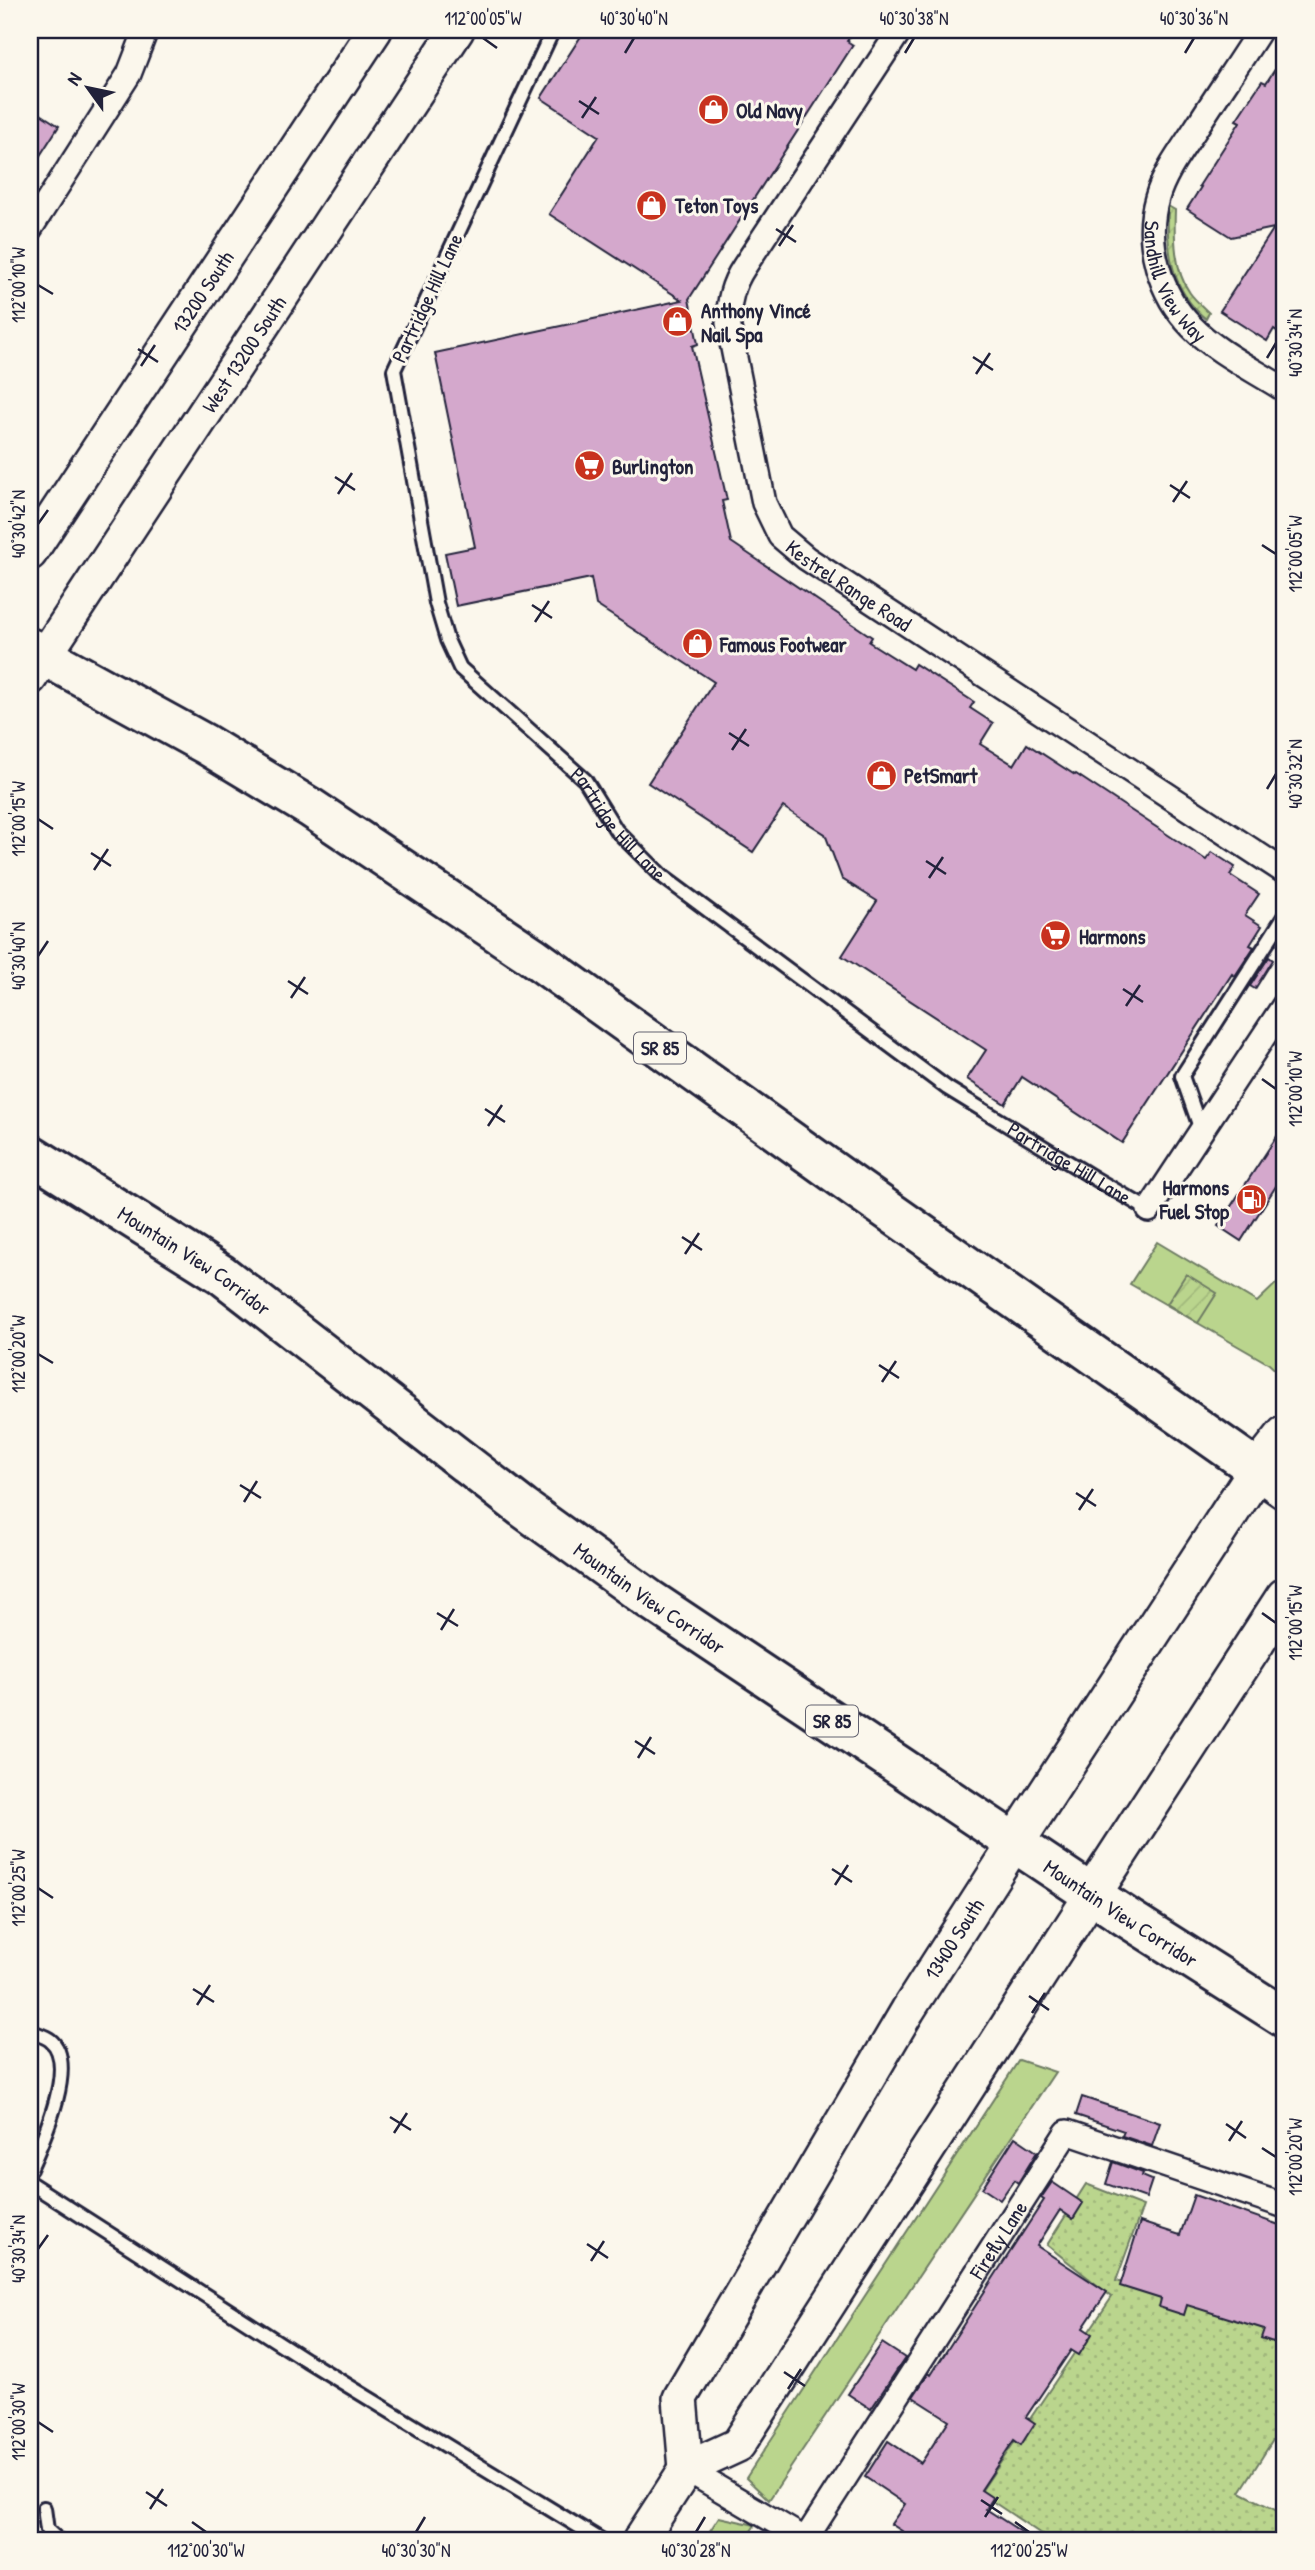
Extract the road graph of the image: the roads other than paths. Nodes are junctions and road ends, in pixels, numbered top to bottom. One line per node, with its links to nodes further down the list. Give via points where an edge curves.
1 (146, 30): 7 (street, via 129,74)
2 (374, 30): 9 (main road, 13200 South)
3 (457, 30): 10 (main road, West 13200 South)
4 (553, 30): 16 (lane, Partridge Hill Lane, via 394,370 436,603 460,668 585,780 615,830 662,876 947,1088)
5 (900, 30): 11 (street, Kestrel Range Road, via 736,279 729,300 728,323 764,503 780,536 806,558)
6 (1260, 30): 8 (street, Sandhill View Way, via 1170,170 1157,198 1153,241 1165,286 1191,326)
7 (30, 229)
8 (1285, 390)
9 (30, 553)
10 (35, 661): 18 (highway, SR 85, via 205,744 311,808 531,955)
11 (1285, 872)
12 (1285, 915): 14 (lane, via 1182,1076)
13 (1285, 1004): 14 (street, Partridge Hill Lane)
14 (1202, 1130): 16 (street, Partridge Hill Lane)
15 (30, 1154): 20 (highway, Mountain View Corridor / SR 85, via 221,1274 523,1508 649,1599)
16 (1149, 1210)
17 (1285, 1434): 18 (main road, 13400 South)
18 (1272, 1479): 20 (main road, 13400 South)
19 (1285, 1597): 21 (main road)
20 (1015, 1843): 21 (highway, Mountain View Corridor / SR 85); 27 (main road, 13400 South, via 908,2010 681,2398)
21 (1092, 1894): 22 (highway, Mountain View Corridor / SR 85); 27 (main road, via 738,2445)
22 (1285, 2018)
23 (30, 2031): 24 (lane, via 51,2040 60,2058 58,2093)
24 (30, 2169)
25 (30, 2183): 30 (lane, via 306,2360)
26 (1285, 2206): 32 (street, Firefly Lane, via 1067,2132)
27 (685, 2469): 31 (main road); 32 (street)
28 (44, 2508): 29 (lane, via 47,2530)
29 (58, 2540)
30 (601, 2540)
31 (640, 2540)
32 (806, 2540)

